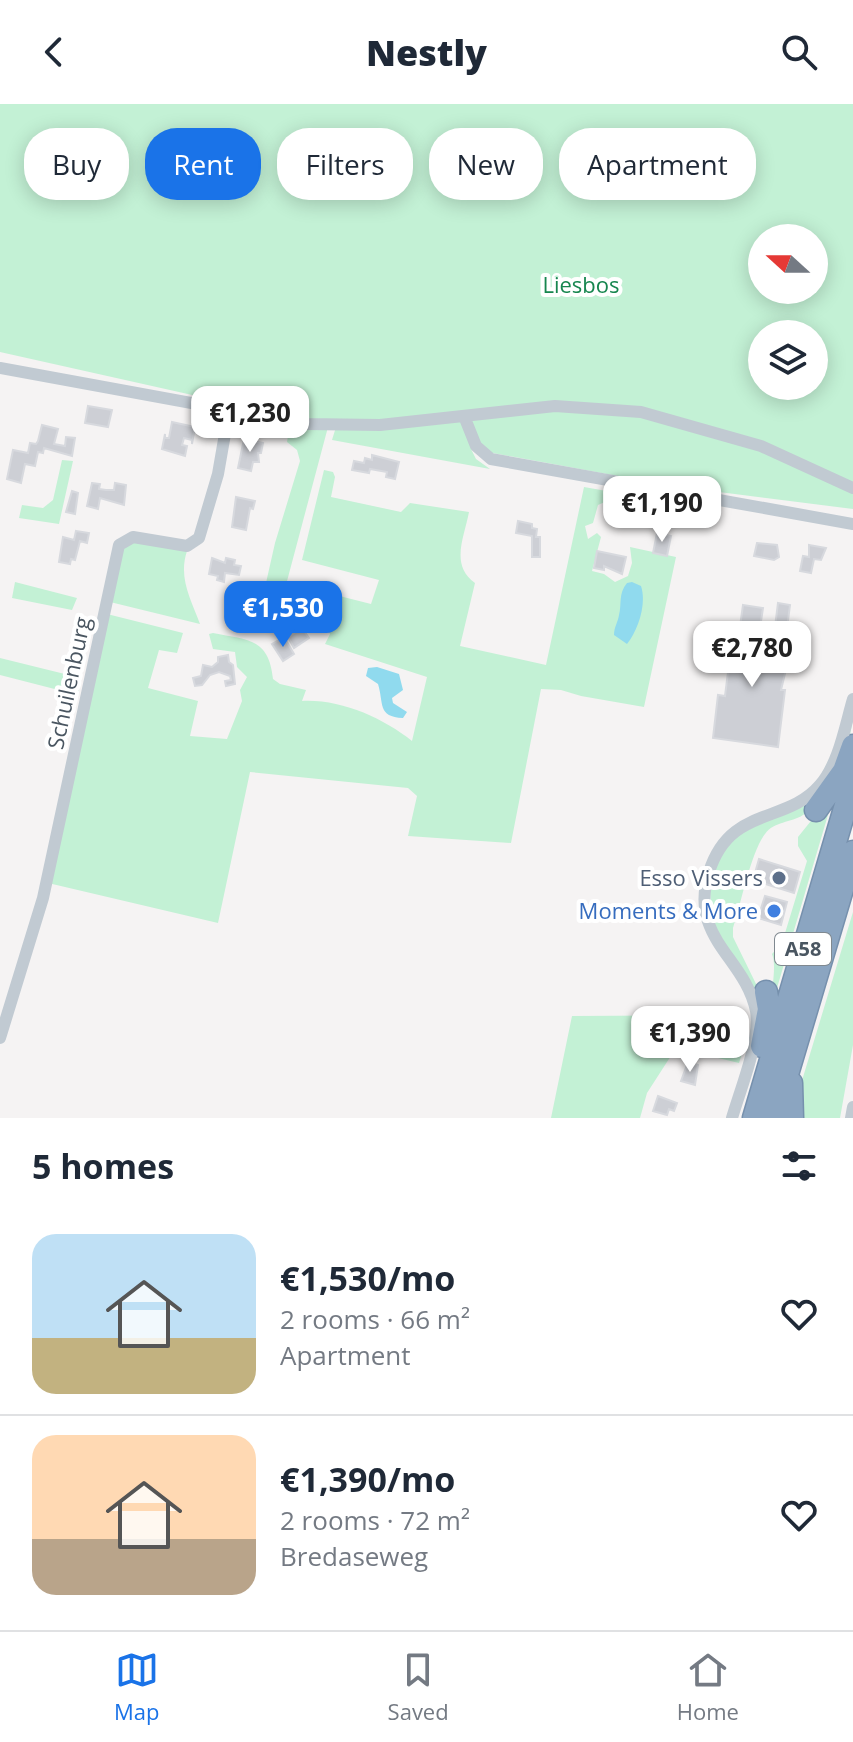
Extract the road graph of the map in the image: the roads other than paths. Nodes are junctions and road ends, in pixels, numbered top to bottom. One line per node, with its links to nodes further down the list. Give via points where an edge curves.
1 (0, 368): 2 (street)
2 (229, 411): 3 (street, via 331,425); 12 (street, Schuilenburg, via 199,538 187,546 133,537 119,545 43,898)
3 (464, 416): 4 (street, via 555,406 641,412 761,446); 5 (street, via 476,446 491,459)
4 (853, 488)
5 (853, 524)
6 (853, 699): 15 (street, via 821,785 797,803 745,823 728,837 708,872 709,928 744,978 757,1014)
7 (853, 746): 9 (highway, via 844,771)
8 (853, 781): 16 (highway, A58)
9 (816, 810)
10 (853, 852): 13 (highway, A58)
11 (766, 992): 16 (highway, A58, via 769,1009)
12 (0, 1038)
13 (789, 1070): 17 (highway, A58); 18 (highway, A58)
14 (853, 1107): 19 (street)
15 (732, 1118)
16 (752, 1118)
17 (774, 1118)
18 (792, 1118)
19 (851, 1118)

